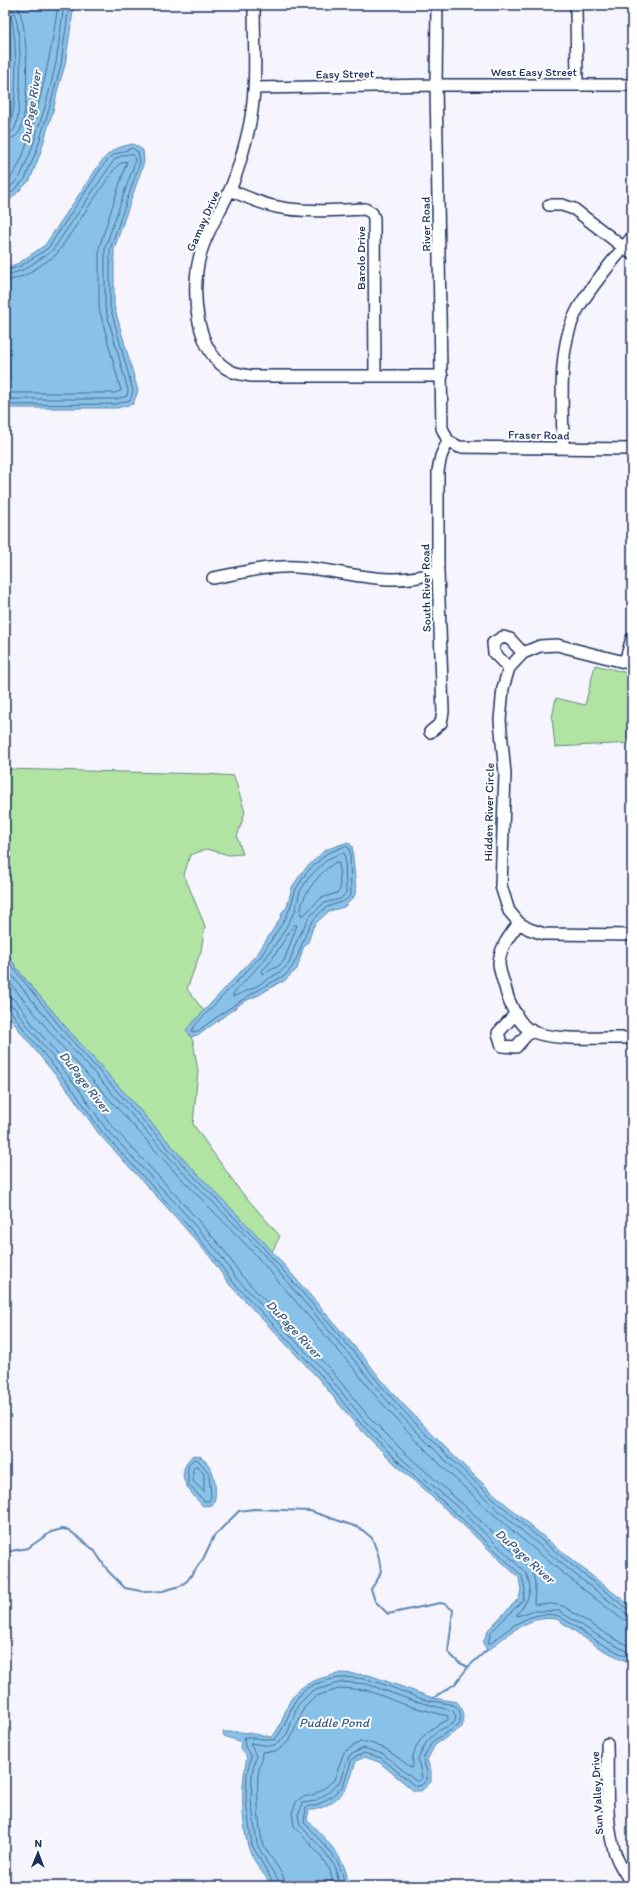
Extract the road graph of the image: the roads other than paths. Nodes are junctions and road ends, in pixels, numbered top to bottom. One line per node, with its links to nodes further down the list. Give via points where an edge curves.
1 (254, 5): 7 (street, Gamay Drive)
2 (436, 5): 4 (street, River Road)
3 (576, 5): 5 (street)
4 (436, 85): 5 (street, West Easy Street); 7 (street, Easy Street); 13 (street, River Road)
5 (578, 85): 6 (street, West Easy Street)
6 (632, 85)
7 (255, 88): 8 (street, Gamay Drive, via 241,161)
8 (230, 190): 12 (street, Barolo Drive, via 278,207 302,210 365,209 372,213); 12 (street, Gamay Drive, via 207,236 197,273 197,312 208,349 220,363 233,372 251,376)
9 (549, 205): 11 (street, via 562,204 574,208)
10 (632, 237): 11 (street)
11 (628, 251): 15 (street, via 578,309 570,331 564,352)
12 (375, 376): 13 (street, Gamay Drive)
13 (442, 376): 14 (street, River Road, via 442,428)
14 (448, 441): 15 (street, Fraser Road, via 459,447); 17 (street, South River Road, via 440,456 438,471)
15 (563, 448): 16 (street, Fraser Road)
16 (632, 449)
17 (438, 572): 18 (street, via 422,578 372,579 319,569 282,567 262,568); 23 (street, South River Road, via 443,712 441,723)
18 (213, 578)
19 (632, 638): 21 (street)
20 (524, 653): 21 (street, Hidden River Circle, via 540,646 557,645); 22 (street, Hidden River Circle); 22 (street, via 510,639 503,637 493,643 494,653)
21 (628, 663)
22 (509, 668): 24 (street, Hidden River Circle, via 500,713 505,774 501,886 509,911)
23 (430, 732)
24 (519, 923): 25 (street, via 544,934); 26 (street, via 504,943 499,964 506,992)
25 (632, 935)
26 (516, 1013): 27 (street); 27 (street, via 498,1033 502,1046 516,1047)
27 (531, 1030): 28 (street, via 553,1036)
28 (632, 1038)
29 (607, 1744): 30 (street, Sun Valley Drive, via 609,1827 620,1865)
30 (632, 1884)

